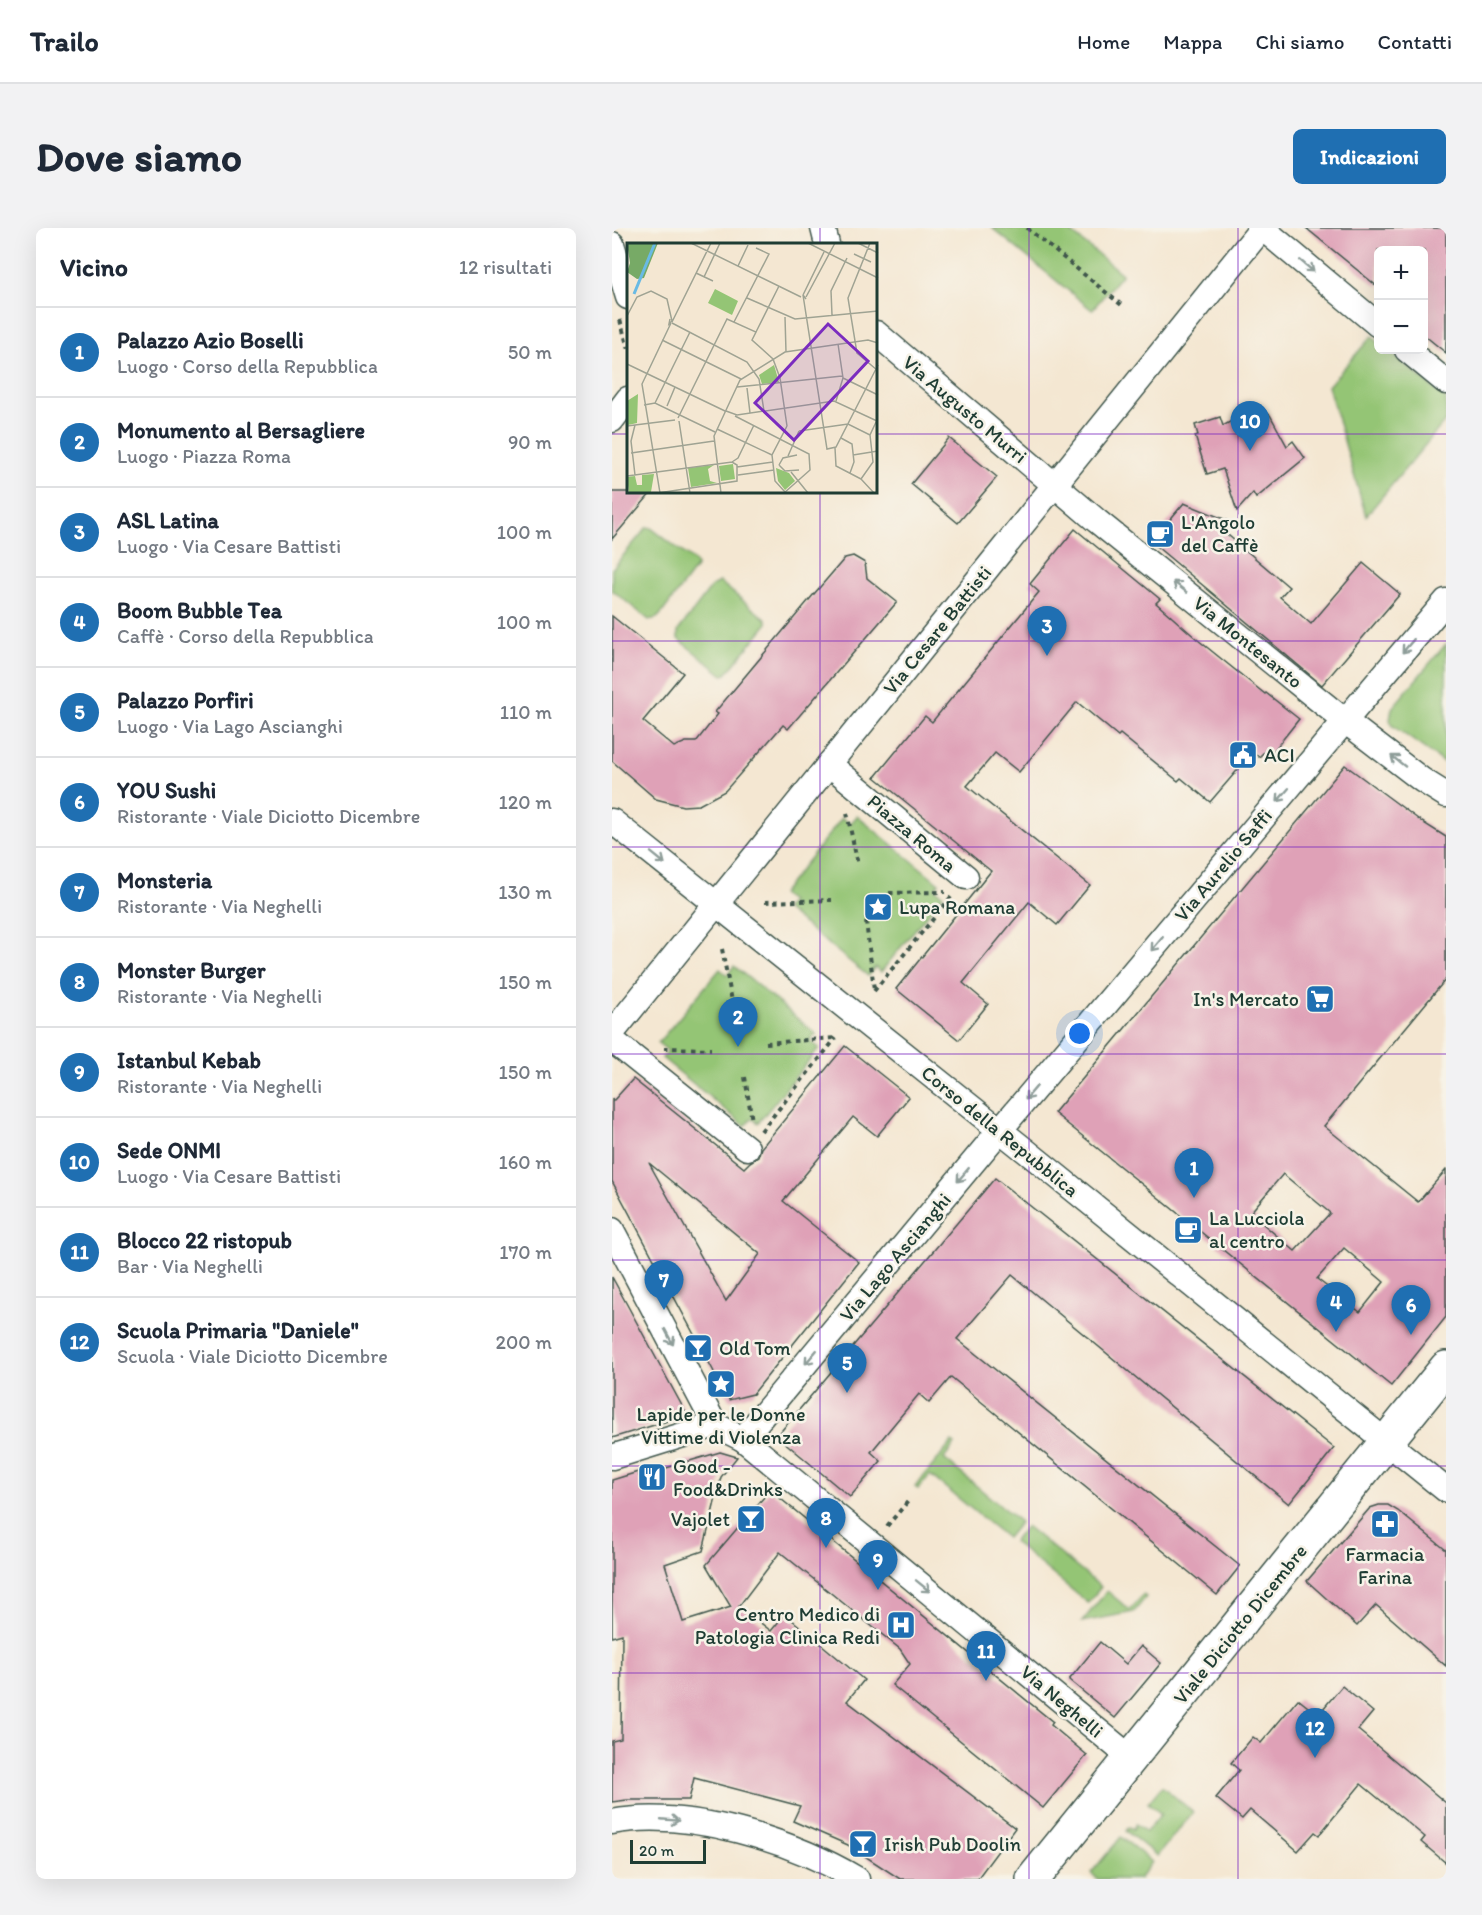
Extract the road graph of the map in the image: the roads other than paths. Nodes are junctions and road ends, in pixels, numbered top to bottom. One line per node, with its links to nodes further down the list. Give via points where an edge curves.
1 (823, 228): 3 (street)
2 (1262, 228): 6 (street, one-way to 6); 12 (street, Via Cesare Battisti)
3 (827, 243)
4 (612, 244): 5 (street)
5 (627, 294)
6 (1374, 322)
7 (878, 335): 12 (street, Via Augusto Murri)
8 (1412, 354): 9 (street)
9 (1446, 382)
10 (627, 400): 11 (street)
11 (612, 420)
12 (1054, 485): 14 (street, Via Montesanto, one-way to 12); 15 (street, Via Cesare Battisti)
13 (1446, 601): 14 (street, Via Aurelio Saffi, one-way to 14)
14 (1346, 721): 16 (street, Via Montesanto, one-way to 14); 22 (street, Via Aurelio Saffi, one-way to 22)
15 (828, 764): 18 (street, Piazza Roma); 19 (street, Via Cesare Battisti)
16 (1446, 795)
17 (612, 821): 19 (street, Corso della Repubblica, one-way to 19)
18 (960, 884)
19 (716, 904): 20 (street, Via Cesare Battisti); 22 (street, Corso della Repubblica)
20 (612, 1033)
21 (612, 1040): 23 (street)
22 (1000, 1130): 27 (street, Via Lago Ascianghi, one-way to 27); 28 (street, Corso della Repubblica)
23 (751, 1143)
24 (612, 1230): 26 (street, one-way to 26)
25 (1446, 1368): 28 (main road, Viale Diciotto Dicembre)
26 (715, 1425): 27 (street, Via Neghelli); 29 (street)
27 (743, 1439): 31 (street, Via Neghelli, one-way to 31)
28 (1387, 1442): 30 (street, Corso della Repubblica); 31 (main road, Viale Diciotto Dicembre)
29 (612, 1457)
30 (1446, 1490)
31 (1131, 1758): 34 (main road, Viale Diciotto Dicembre)
32 (612, 1822): 33 (street, one-way to 33, via 679,1820 749,1834 816,1856)
33 (857, 1879)
34 (1033, 1879)

